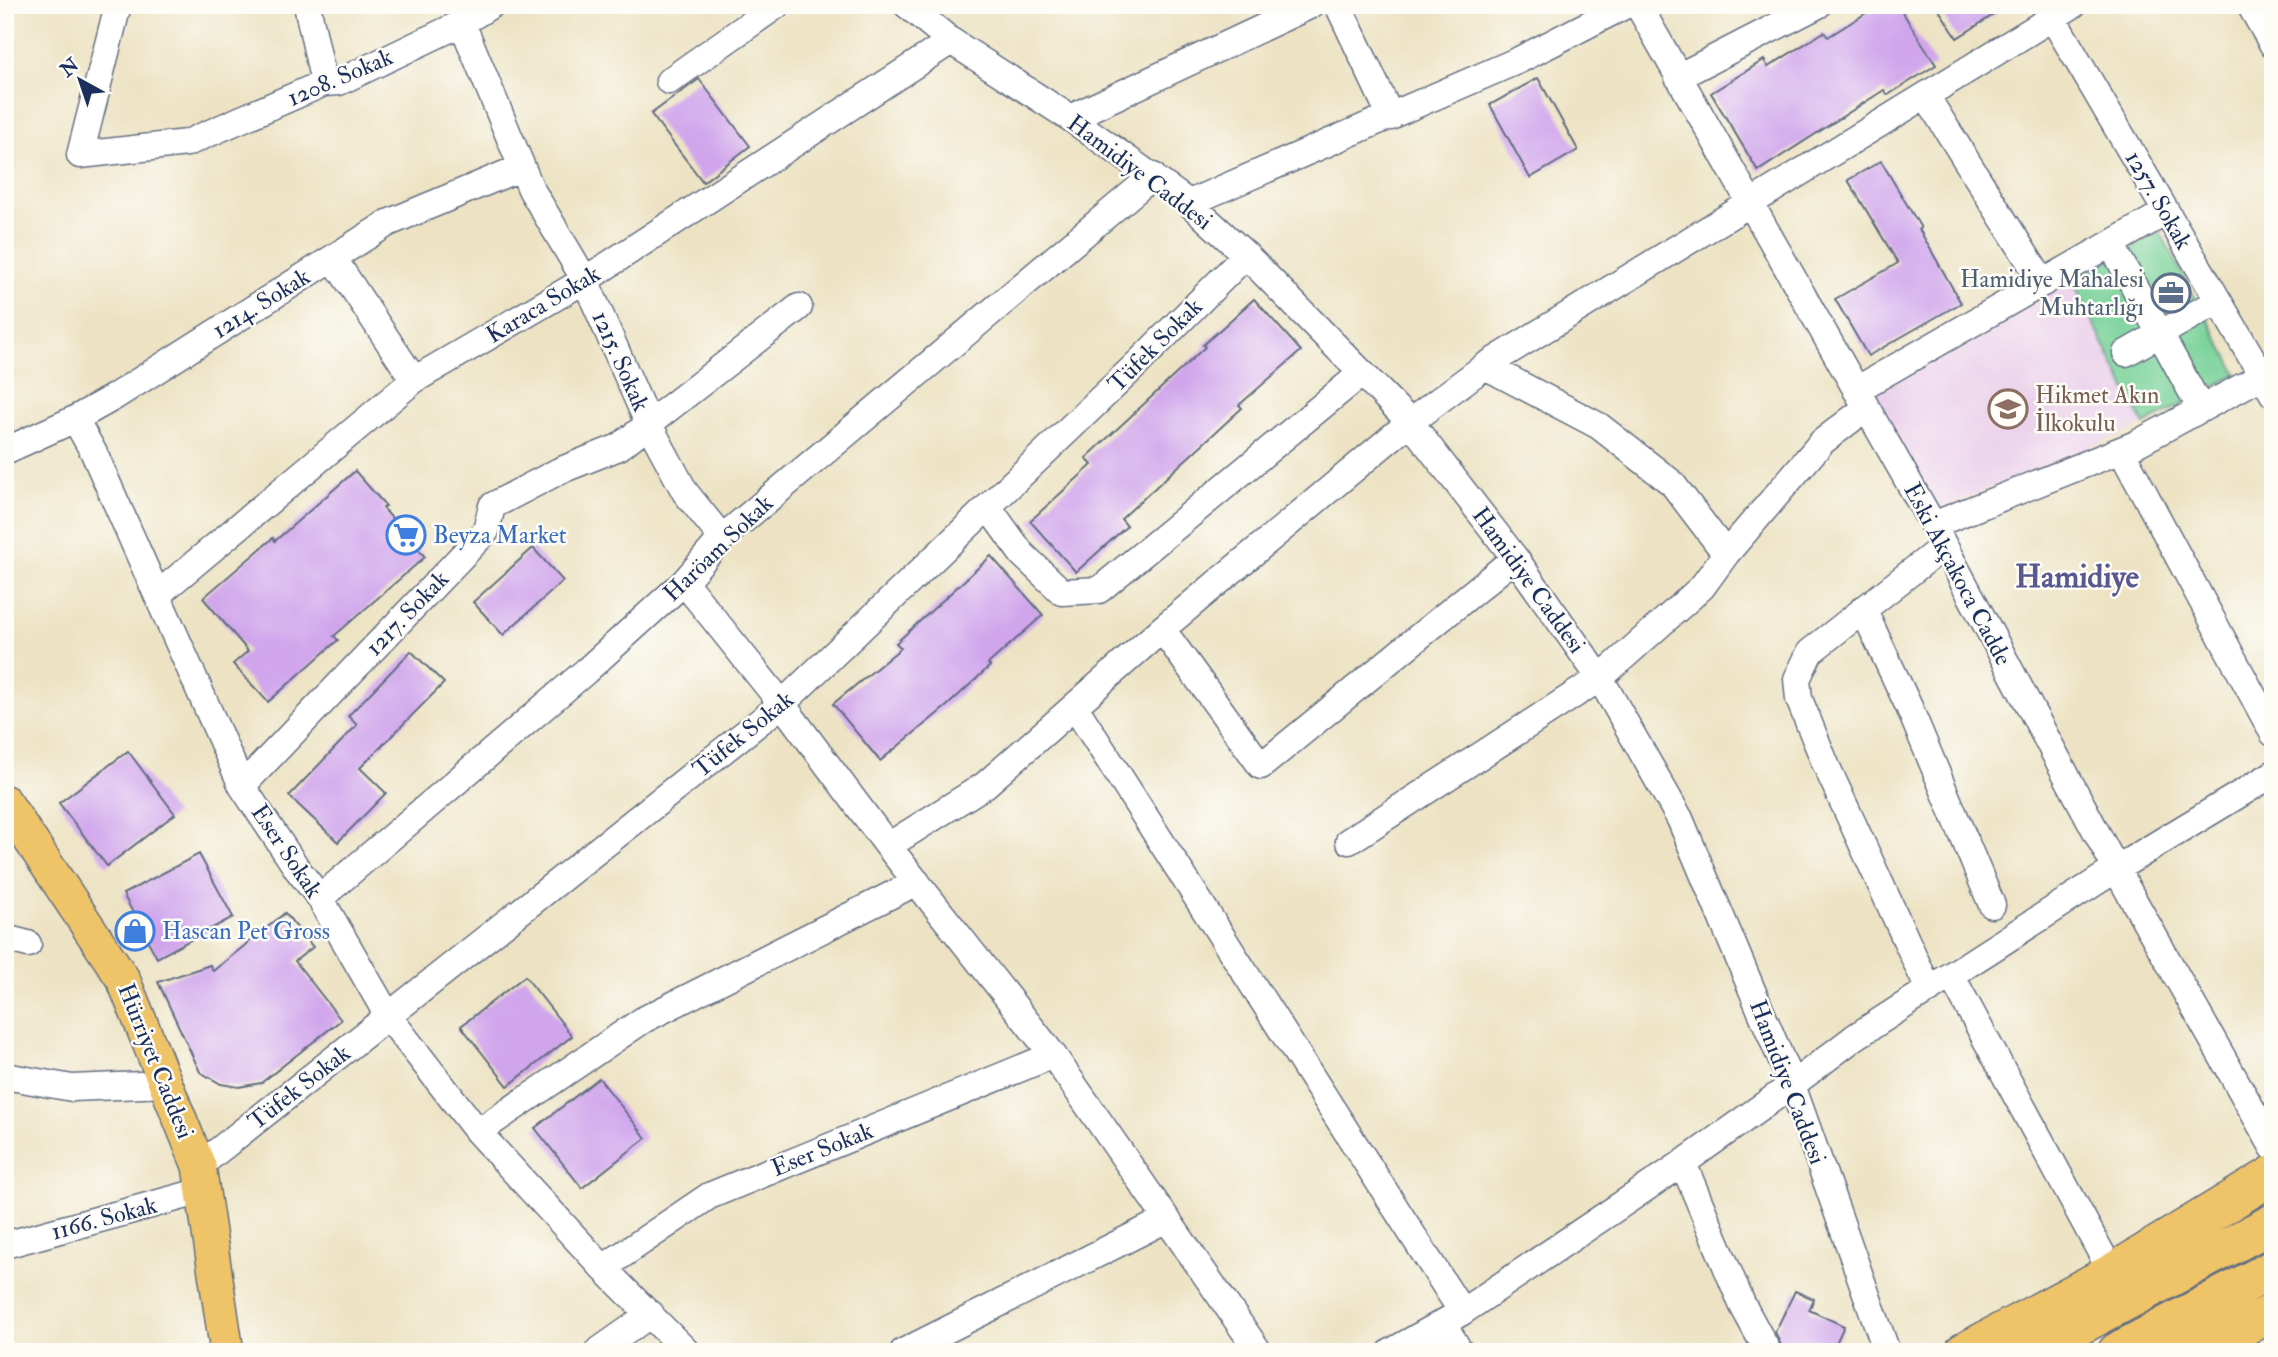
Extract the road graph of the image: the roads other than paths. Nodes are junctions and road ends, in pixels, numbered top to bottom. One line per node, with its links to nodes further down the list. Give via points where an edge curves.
1 (118, 5): 18 (street, 1208. Sokak, via 80,155 187,143)
2 (307, 5): 18 (street)
3 (491, 5): 13 (street, 1208. Sokak)
4 (777, 5): 17 (street)
5 (907, 5): 14 (street, Hamidiye Caddesi)
6 (1311, 5): 21 (street)
7 (1338, 5): 20 (street)
8 (1626, 5): 20 (street)
9 (1637, 5): 16 (street, Eski Akçakoca Cadde)
10 (1818, 5): 16 (street)
11 (2249, 5): 15 (street)
12 (2057, 10): 19 (street); 26 (street, 1257. Sokak)
13 (462, 23): 18 (street, 1208. Sokak, via 339,82); 22 (street, 1215. Sokak)
14 (951, 41): 21 (street, Hamidiye Caddesi); 30 (street, Karaca Sokak)
15 (2273, 45)
16 (1678, 78): 25 (street, Eski Akçakoca Cadde)
17 (669, 80)
18 (324, 83)
19 (1926, 96): 25 (street); 31 (street)
20 (1391, 117): 24 (street)
21 (1070, 118): 23 (street, Hamidiye Caddesi)
22 (522, 167): 29 (street, 1214. Sokak, via 388,223); 30 (street, 1215. Sokak)
23 (1153, 176): 24 (street, Hamidiye Caddesi); 49 (street, Haröam Sokak)
24 (1189, 203): 28 (street, Hamidiye Caddesi)
25 (1750, 204): 36 (street); 40 (street, Eski Akçakoca Cadde)
26 (2166, 212): 27 (street); 32 (street, 1257. Sokak)
27 (2111, 244): 31 (street); 34 (street)
28 (1246, 254): 37 (street, Hamidiye Caddesi); 47 (street, Tüfek Sokak)
29 (333, 258): 38 (street); 42 (street, 1214. Sokak)
30 (585, 280): 38 (street, Karaca Sokak); 44 (street, 1215. Sokak)
31 (2043, 283): 40 (street)
32 (2218, 301): 34 (street); 39 (street, 1257. Sokak)
33 (799, 307): 44 (street)
34 (2161, 335): 35 (street); 41 (street)
35 (2126, 353)
36 (1485, 366): 43 (street); 50 (street, via 1599,426 1672,483)
37 (1362, 373): 43 (street, Hamidiye Caddesi); 47 (street, via 1099,590 1062,593 1022,554)
38 (414, 380): 53 (street, Karaca Sokak)
39 (2269, 380): 41 (street)
40 (1861, 399): 48 (street, Eski Akçakoca Cadde); 50 (street)
41 (2201, 409): 45 (street)
42 (75, 419): 46 (street, 1214. Sokak); 53 (street, Eser Sokak)
43 (1410, 422): 51 (street, Hamidiye Caddesi); 55 (street)
44 (649, 423): 49 (street, 1215. Sokak, via 685,492); 61 (street, 1217. Sokak, via 619,447 559,471 492,506 486,531)
45 (2121, 450): 48 (street); 59 (street)
46 (5, 451)
47 (988, 507): 57 (street, Tüfek Sokak)
48 (1938, 536): 54 (street); 65 (street, Eski Akçakoca Cadde)
49 (722, 538): 52 (street, Haröam Sokak)
50 (1726, 554): 56 (street, via 1702,587)
51 (1515, 558): 55 (street, via 1261,766); 56 (street, Hamidiye Caddesi)
52 (684, 582): 57 (street); 67 (street, Haröam Sokak)
53 (157, 595): 61 (street, Eser Sokak)
54 (1863, 609): 68 (street); 70 (street, via 1810,652 1797,679 1799,699)
55 (1162, 629): 58 (street)
56 (1600, 678): 63 (street); 75 (street, Hamidiye Caddesi, via 1680,819)
57 (782, 704): 64 (street); 71 (street, Tüfek Sokak)
58 (1075, 707): 64 (street, via 985,785); 91 (street)
59 (2273, 733)
60 (2273, 774): 65 (street)
61 (242, 786): 67 (street, Eser Sokak)
62 (5, 802): 74 (main road, Hürriyet Caddesi, via 123,979)
63 (1349, 841)
64 (888, 846): 66 (street)
65 (2116, 869): 69 (street); 77 (street, Eski Akçakoca Cadde)
66 (917, 882): 72 (street); 76 (street, via 643,1020)
67 (320, 898): 71 (street, Eser Sokak)
68 (1992, 905)
69 (1951, 975): 70 (street); 88 (street)
70 (1928, 989): 75 (street)
71 (388, 1016): 76 (street, Eser Sokak); 80 (street, Tüfek Sokak)
72 (1053, 1055): 82 (street); 85 (street, Eser Sokak, via 709,1195)
73 (5, 1076): 74 (street, via 72,1088)
74 (165, 1084): 80 (main road, Hürriyet Caddesi)
75 (1792, 1086): 78 (street); 101 (street, Hamidiye Caddesi)
76 (478, 1132): 85 (street, Eser Sokak)
77 (2273, 1147)
78 (1683, 1163): 91 (street); 100 (street, via 1742,1304)
79 (2273, 1175): 88 (highway)
80 (200, 1179): 84 (street, 1166. Sokak); 93 (main road, Hürriyet Caddesi)
81 (2273, 1198): 88 (highway)
82 (1167, 1219): 96 (street); 97 (street)
83 (2273, 1223): 88 (highway)
84 (5, 1245)
85 (603, 1268): 90 (street, Eser Sokak)
86 (2273, 1269): 92 (highway)
87 (2273, 1284): 92 (highway)
88 (2113, 1290): 102 (highway); 103 (highway)
89 (2273, 1313): 105 (highway)
90 (651, 1314): 94 (street); 95 (street, Eser Sokak)
91 (1452, 1318): 98 (street); 99 (street)
92 (2154, 1332): 104 (highway)
93 (227, 1352)
94 (597, 1352)
95 (687, 1352)
96 (903, 1352)
97 (1259, 1352)
98 (1391, 1352)
99 (1460, 1352)
100 (1768, 1352)
101 (1887, 1352)
102 (1964, 1352)
103 (2030, 1352)
104 (2117, 1352)
105 (2187, 1352)

